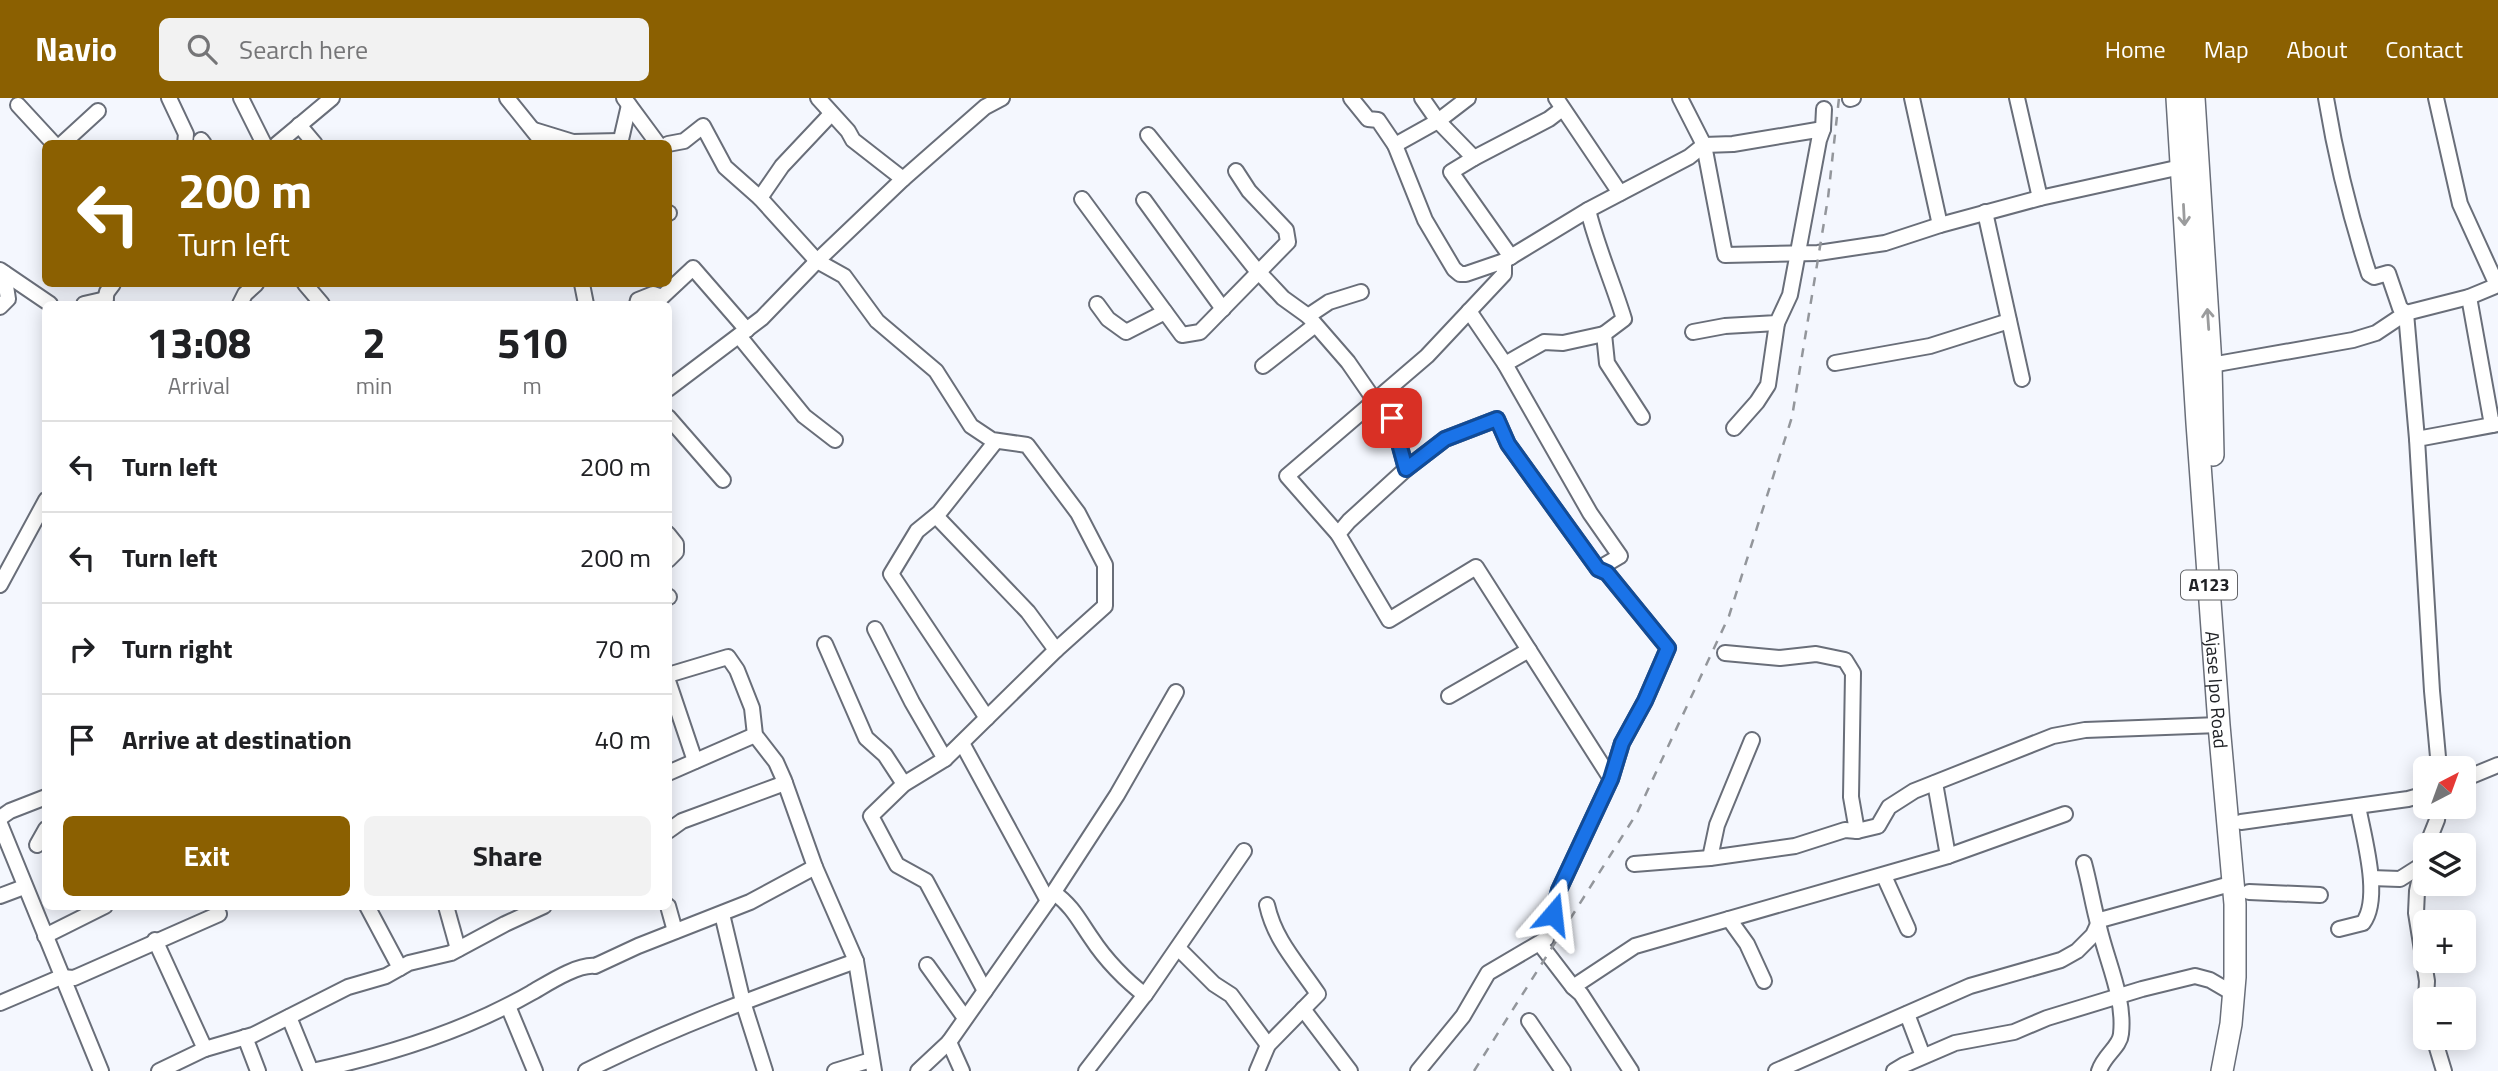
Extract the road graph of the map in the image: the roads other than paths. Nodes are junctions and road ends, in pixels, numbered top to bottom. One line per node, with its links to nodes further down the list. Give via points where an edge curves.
1 (169, 98): 30 (street)
2 (242, 98): 31 (street)
3 (332, 98): 24 (street)
4 (507, 98): 27 (street)
5 (818, 98): 22 (street)
6 (1002, 98): 42 (street, via 985,107)
7 (1351, 98): 37 (street, via 1368,119 1378,120)
8 (1422, 98): 23 (street)
9 (1468, 98): 23 (street)
10 (1680, 98): 38 (street)
11 (1912, 98): 50 (street)
12 (2017, 98): 45 (street)
13 (2177, 98): 40 (highway, Ajase Ipo Road / A123)
14 (2194, 98): 79 (highway, Ajase Ipo Road / A123, one-way to 14)
15 (2326, 98): 70 (street, via 2342,182 2369,274 2388,274)
16 (2436, 98): 56 (street, via 2460,204)
17 (626, 101): 34 (street); 35 (street)
18 (1559, 103): 39 (street, via 1549,119); 43 (street)
19 (18, 105): 28 (street)
20 (1824, 109): 25 (street)
21 (98, 111): 29 (street)
22 (831, 114): 42 (street, via 853,140); 44 (street, via 782,166)
23 (1438, 121): 37 (street); 39 (street)
24 (299, 125): 32 (street); 33 (street)
25 (1823, 129): 38 (street); 51 (street)
26 (1148, 135): 55 (street)
27 (539, 139)
28 (50, 140)
29 (66, 140)
30 (185, 140)
31 (262, 140)
32 (282, 140)
33 (312, 140)
34 (620, 140)
35 (655, 140)
36 (672, 143): 44 (street, via 684,141 703,126 725,167)
37 (1395, 145): 52 (street, via 1425,220 1454,270 1466,274)
38 (1704, 145): 43 (street); 51 (street, via 1725,255)
39 (1475, 158): 52 (street, via 1451,172)
40 (2182, 167): 45 (street); 110 (highway, Ajase Ipo Road / A123, one-way to 110)
41 (1237, 171): 55 (street, via 1249,191 1286,230 1288,242)
42 (903, 179): 53 (street)
43 (1620, 193): 48 (street)
44 (760, 198): 53 (street)
45 (2040, 198): 49 (street)
46 (1082, 199): 69 (street)
47 (1144, 200): 67 (street)
48 (1588, 210): 52 (street); 76 (street, via 1624,319)
49 (1985, 212): 50 (street); 72 (street)
50 (1940, 225): 51 (street, via 1885,243)
51 (1797, 254): 73 (street, via 1790,295)
52 (1507, 259): 68 (street, via 1504,274)
53 (817, 261): 75 (street); 90 (street, via 844,276 877,321 936,371 971,426)
54 (2, 271): 61 (street); 66 (street, via 8,299)
55 (1258, 272): 67 (street); 71 (street)
56 (2497, 285): 60 (street)
57 (253, 287): 62 (street)
58 (308, 287): 63 (street)
59 (1361, 292): 71 (street, via 1329,302)
60 (2469, 297): 70 (street); 86 (street)
61 (46, 301)
62 (242, 301)
63 (319, 301)
64 (638, 301): 75 (street, via 653,294 662,297 693,268)
65 (1097, 304): 69 (street, via 1108,320 1126,332)
66 (0, 307)
67 (1223, 309): 69 (street, via 1200,332 1182,335)
68 (1469, 311): 78 (street); 83 (street, via 1427,356)
69 (1165, 312)
70 (2406, 313): 79 (street, via 2376,333 2353,341); 88 (street)
71 (1311, 321): 80 (street); 83 (street)
72 (2009, 321): 77 (street, via 1930,346); 81 (street)
73 (1777, 323): 74 (street); 87 (street, via 1768,385)
74 (1693, 332)
75 (743, 333): 82 (street); 89 (street, via 804,416)
76 (1604, 334): 78 (street, via 1563,343 1544,342); 84 (street, via 1607,363)
77 (1835, 363)
78 (1505, 364): 98 (street, via 1590,513 1620,555)
79 (2211, 365): 129 (highway, Ajase Ipo Road / A123, via 2213,452)
80 (1263, 366)
81 (2022, 379)
82 (672, 386)
83 (1380, 396): 91 (street); 95 (street, via 1287,475)
84 (1642, 417)
85 (672, 422): 92 (street)
86 (2495, 425): 88 (street)
87 (1734, 428)
88 (2417, 439): 114 (street)
89 (835, 440)
90 (996, 441): 93 (street); 102 (street, via 1027,445 1078,513 1105,565 1105,606)
91 (1406, 469): 95 (street); 98 (street, via 1445,439 1497,419 1508,444)
92 (723, 480)
93 (936, 516): 102 (street, via 1028,612); 109 (street, via 917,531 891,574)
94 (41, 521): 99 (street)
95 (1338, 534): 103 (street, via 1389,620 1476,568)
96 (672, 539): 97 (street, via 676,552)
97 (672, 556)
98 (1598, 569): 120 (street, via 1607,573 1668,648 1622,743)
99 (0, 585)
100 (875, 629): 115 (street)
101 (825, 644): 123 (street, via 866,738 885,755)
102 (1056, 650): 109 (street)
103 (1529, 650): 108 (street); 120 (street)
104 (1725, 653): 132 (street, via 1780,658 1816,654 1845,660 1853,673 1851,797)
105 (672, 674): 111 (street, via 728,657 752,708)
106 (1176, 692): 151 (street)
107 (672, 693): 116 (street)
108 (1449, 696)
109 (987, 718): 113 (street)
110 (2219, 725): 122 (street, via 2085,730 2053,736); 147 (highway, Ajase Ipo Road / A123)
111 (755, 735): 116 (street); 121 (street)
112 (1752, 740): 137 (street, via 1717,825)
113 (962, 743): 115 (street); 151 (street)
114 (2438, 756)
115 (945, 759): 123 (street)
116 (695, 761): 118 (street)
117 (2498, 765): 119 (street)
118 (672, 771)
119 (2476, 774)
120 (1611, 779): 167 (street, via 1559,890 1546,939)
121 (785, 783): 131 (street); 140 (street)
122 (1935, 783): 132 (street, via 1889,807 1878,826); 136 (street)
123 (904, 784): 177 (street, via 871,816 897,865 926,881)
124 (2413, 796): 126 (street)
125 (42, 799): 128 (street)
126 (2358, 806): 129 (street); 143 (street)
127 (2065, 814): 136 (street)
128 (0, 818)
129 (2241, 822): 147 (highway, Ajase Ipo Road / A123)
130 (0, 824): 145 (street)
131 (672, 828)
132 (1857, 831): 137 (street)
133 (42, 836): 134 (street)
134 (37, 845)
135 (1244, 851): 168 (street)
136 (1948, 856): 142 (street)
137 (1710, 859): 139 (street)
138 (2084, 863): 161 (street)
139 (1634, 864)
140 (815, 867): 159 (street); 170 (street)
141 (2413, 871): 144 (street)
142 (1884, 876): 160 (street); 162 (street)
143 (2371, 878): 144 (street); 163 (street, via 2367,918)
144 (2400, 879): 146 (street)
145 (24, 887): 149 (street); 165 (street)
146 (2413, 887)
147 (2242, 888): 148 (street); 161 (street, via 2100,920); 178 (highway, Ajase Ipo Road / A123); 216 (highway, Ajase Ipo Road / A123, via 2247,986)
148 (2320, 895)
149 (0, 896)
150 (2417, 896): 176 (street)
151 (1051, 897): 177 (street); 179 (street, via 1064,900 1093,941)
152 (1267, 905): 184 (street, via 1287,954 1318,994)
153 (97, 910): 165 (street)
154 (369, 910): 172 (street)
155 (447, 910): 169 (street)
156 (535, 910): 169 (street)
157 (669, 910): 164 (street)
158 (219, 914): 166 (street)
159 (722, 914): 164 (street); 181 (street)
160 (1729, 919): 174 (street); 175 (street, via 1635,946)
161 (2098, 925): 180 (street); 185 (street, via 2077,951 2061,960 1970,986)
162 (1908, 929)
163 (2339, 929)
164 (675, 931): 183 (street, via 552,981)
165 (45, 936): 173 (street)
166 (155, 940): 173 (street, via 74,978); 192 (street)
167 (1540, 944): 175 (street); 209 (street, via 1488,973 1463,1016)
168 (1178, 947): 179 (street); 191 (street, via 1230,995)
169 (458, 949): 172 (street)
170 (856, 961): 181 (street); 195 (street)
171 (927, 965): 187 (street)
172 (400, 968): 186 (street, via 348,987)
173 (61, 977): 182 (street); 196 (street)
174 (1764, 981)
175 (1573, 987): 211 (street)
176 (2427, 987)
177 (985, 991): 187 (street)
178 (2234, 994): 180 (street, via 2195,976); 215 (highway, Ajase Ipo Road / A123)
179 (1145, 995): 206 (street)
180 (2118, 996): 194 (street); 214 (street, via 2122,1036)
181 (743, 1002): 201 (street); 202 (street)
182 (0, 1003)
183 (508, 1006): 199 (street, via 405,1047); 200 (street)
184 (1303, 1009): 191 (street); 208 (street)
185 (1907, 1014): 194 (street); 212 (street)
186 (289, 1017): 189 (street); 199 (street)
187 (965, 1018): 190 (street)
188 (1529, 1021): 210 (street)
189 (245, 1037): 192 (street); 198 (street)
190 (949, 1042): 204 (street); 205 (street)
191 (1268, 1045): 207 (street)
192 (205, 1049): 197 (street)
193 (2438, 1050): 217 (street)
194 (1923, 1056): 213 (street)
195 (872, 1065): 203 (street)
196 (101, 1071)
197 (159, 1071)
198 (258, 1071)
199 (311, 1071)
200 (535, 1071)
201 (586, 1071)
202 (765, 1071)
203 (835, 1071)
204 (918, 1071)
205 (962, 1071)
206 (1086, 1071)
207 (1257, 1071)
208 (1350, 1071)
209 (1418, 1071)
210 (1563, 1071)
211 (1631, 1071)
212 (1776, 1071)
213 (1894, 1071)
214 (2099, 1071)
215 (2222, 1071)
216 (2234, 1071)
217 (2444, 1071)

